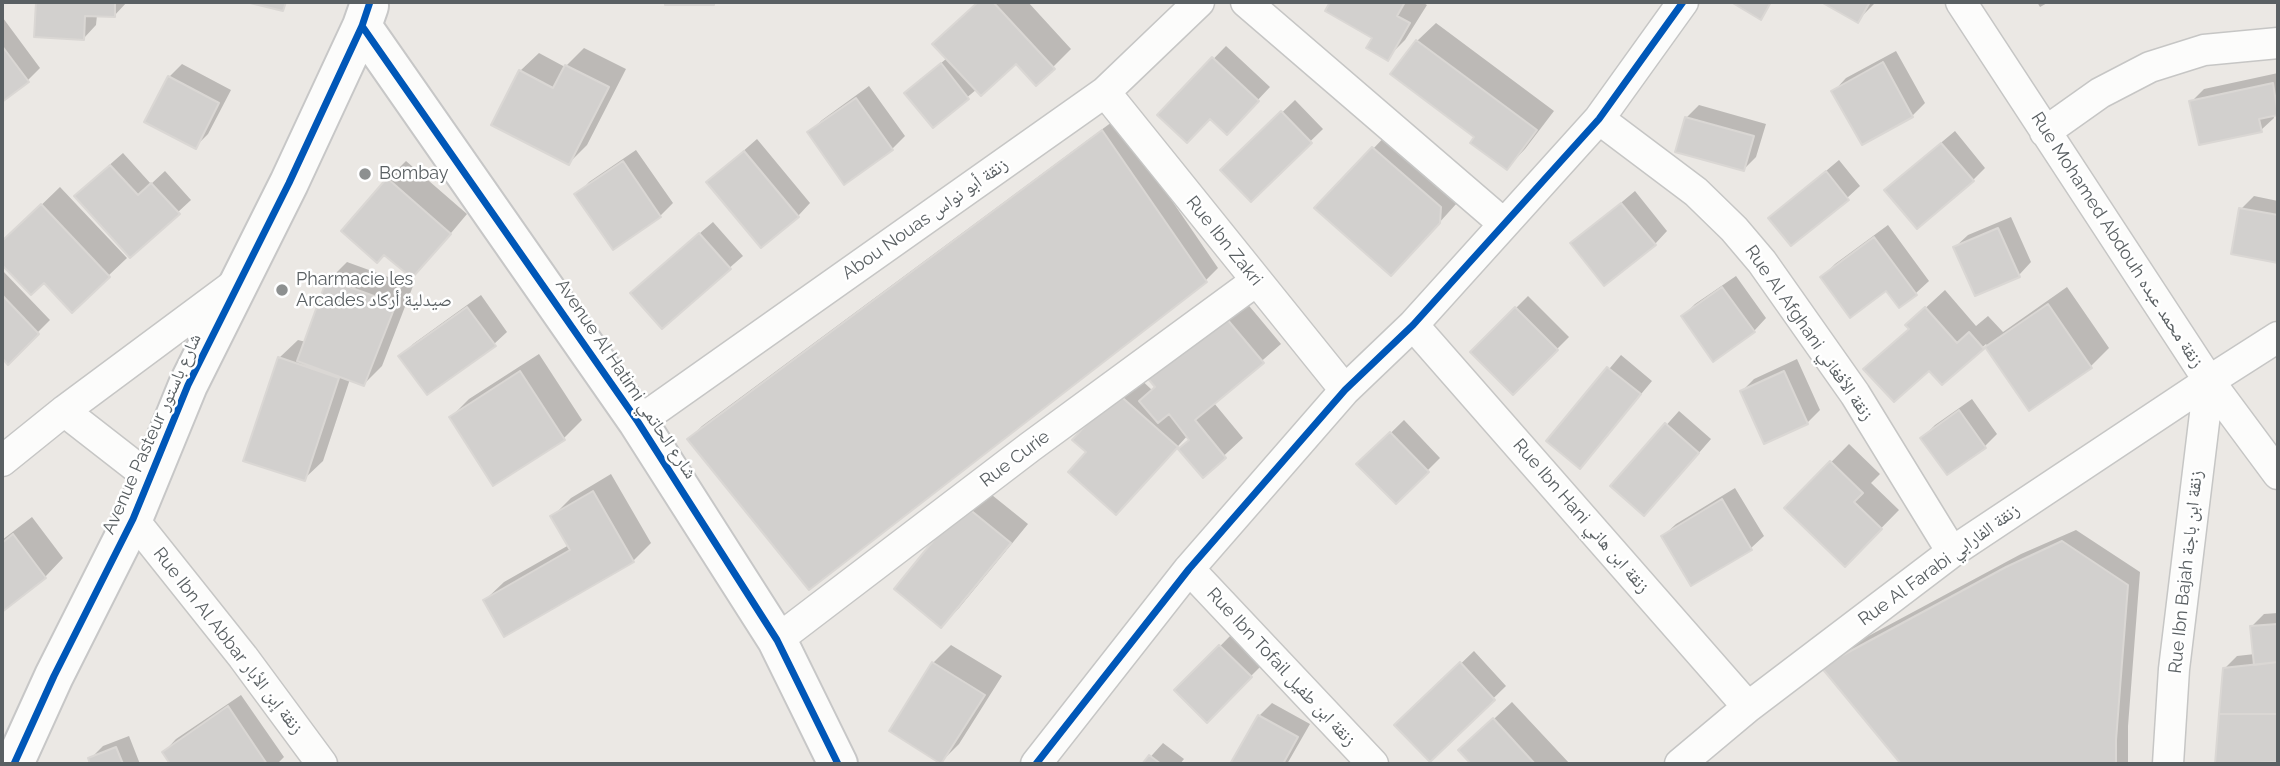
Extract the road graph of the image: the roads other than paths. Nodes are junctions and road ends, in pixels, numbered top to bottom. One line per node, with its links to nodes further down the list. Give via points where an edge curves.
1 (1199, 2): 7 (street, Abou Nouas زنقة أبو نواس)
2 (1246, 2): 10 (street)
3 (1683, 2): 8 (street)
4 (1961, 2): 9 (street, Rue Mohamed Abdouh زنقة محمد عبده)
5 (366, 14): 11 (street, Avenue Pasteur شارع باستور); 18 (street, Avenue Al Hatimi شارع الحاتمي)
6 (2278, 43): 9 (street, via 2204,50 2150,67 2100,93)
7 (1105, 92): 12 (street, Rue Ibn Zakri); 18 (street, Abou Nouas زنقة أبو نواس)
8 (1599, 119): 10 (street); 23 (street, Rue Al Afghani زنقة الأفغاني, via 1696,192 1762,262 1855,394)
9 (2045, 132): 15 (street, Rue Mohamed Abdouh زنقة محمد عبده)
10 (1504, 225): 13 (street)
11 (242, 279): 17 (street); 21 (street, Avenue Pasteur شارع باستور, via 188,385)
12 (1256, 281): 16 (street, Rue Ibn Zakri); 25 (street, Rue Curie)
13 (1413, 325): 16 (street); 26 (street, Rue Ibn Hani زنقة ابن هاني)
14 (2278, 337): 15 (street, Rue Al Farabi زنقة الفارابي)
15 (2209, 381): 20 (street, Rue Mohamed Abdouh زنقة محمد عبده); 23 (street, Rue Al Farabi زنقة الفارابي); 33 (street, Rue Ibn Bajah زنقة ابن باجة, via 2174,669)
16 (1345, 390): 24 (street)
17 (64, 411): 19 (street); 21 (street)
18 (638, 422): 25 (street, Avenue Al Hatimi شارع الحاتمي)
19 (2, 461)
20 (2278, 474)
21 (149, 478): 22 (street, Avenue Pasteur شارع باستور)
22 (133, 519): 27 (street, Avenue Pasteur شارع باستور); 28 (street, Rue Ibn Al Abbar زنقة إبن الأبار)
23 (1952, 552): 26 (street, Rue Al Farabi زنقة الفارابي)
24 (1189, 569): 30 (street); 31 (street, Rue Ibn Tofail زنقة ابن طفيل)
25 (776, 640): 29 (street, Avenue Al Hatimi شارع الحاتمي)
26 (1748, 707): 32 (street, Rue Al Farabi زنقة الفارابي)
27 (14, 764)
28 (322, 764)
29 (838, 764)
30 (1036, 764)
31 (1373, 764)
32 (1680, 764)
33 (2168, 764)

